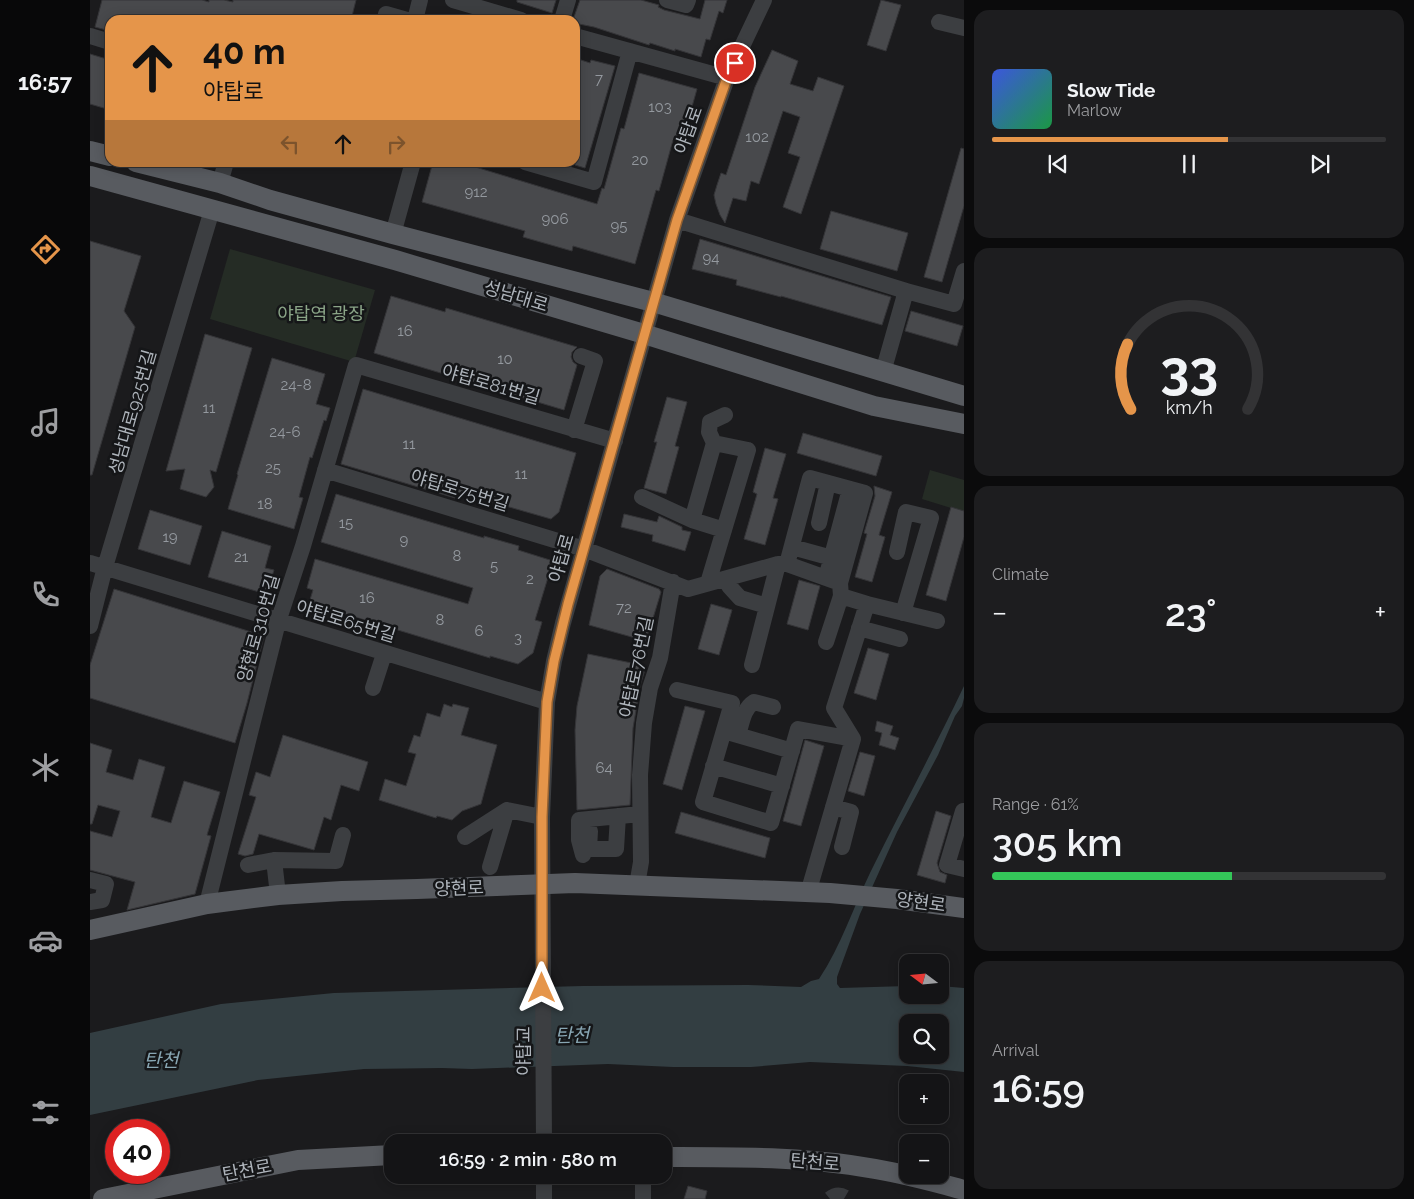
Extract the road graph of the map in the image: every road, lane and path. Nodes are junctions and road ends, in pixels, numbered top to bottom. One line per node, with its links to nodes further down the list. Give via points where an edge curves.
1 (420, 0): 9 (street)
2 (453, 0): 10 (street)
3 (568, 0): 11 (street)
4 (667, 0): 5 (street, via 686,5)
5 (688, 0)
6 (764, 0): 18 (street, 야탑로)
7 (386, 14): 8 (street)
8 (390, 15)
9 (416, 15)
10 (504, 15)
11 (564, 15)
12 (939, 22): 13 (street)
13 (964, 28)
14 (90, 36): 16 (street)
15 (580, 37): 17 (street)
16 (105, 40)
17 (630, 51): 18 (street); 24 (street, via 594,182)
18 (727, 78): 28 (street, 야탑로)
19 (90, 151): 20 (main road)
20 (105, 155)
21 (156, 167): 26 (main road, 성남대로)
22 (225, 167): 26 (street)
23 (412, 167): 29 (street)
24 (542, 167)
25 (90, 176): 27 (main road, 성남대로)
26 (220, 183): 29 (main road, 성남대로)
27 (212, 210): 33 (main road, 성남대로); 59 (street, 성남대로925번길)
28 (677, 220): 31 (street); 32 (street, 야탑로)
29 (393, 234): 32 (main road, 성남대로)
30 (964, 271): 31 (street, via 954,304)
31 (906, 291): 36 (street)
32 (653, 302): 33 (street, 야탑로); 36 (main road, 성남대로)
33 (644, 334): 41 (main road, 성남대로, via 874,406); 45 (street, 야탑로)
34 (581, 356): 43 (street, via 596,361)
35 (356, 365): 43 (street, 야탑로81번길); 47 (street, 양현로310번길)
36 (883, 372): 37 (main road, 성남대로)
37 (923, 382): 38 (main road, via 955,379); 39 (main road)
38 (964, 382)
39 (964, 396)
40 (725, 416): 46 (street, via 710,422 709,432)
41 (942, 419): 42 (main road, 성남대로); 44 (main road)
42 (964, 424)
43 (574, 430): 45 (street, 야탑로81번길)
44 (964, 434)
45 (615, 441): 55 (street, 야탑로)
46 (714, 443): 51 (street); 53 (street, via 748,450)
47 (325, 470): 55 (street, 야탑로75번길); 68 (street, 양현로310번길)
48 (828, 483): 49 (street); 52 (street); 54 (street, via 810,478)
49 (850, 489): 57 (street); 63 (street, via 866,493)
50 (642, 497): 51 (street)
51 (692, 520): 53 (street)
52 (819, 523)
53 (724, 530): 60 (street)
54 (792, 548): 57 (street); 58 (street)
55 (584, 549): 61 (street); 77 (street, 야탑로, via 563,623)
56 (897, 552): 66 (street, via 906,512 930,518)
57 (832, 558): 63 (street)
58 (782, 564): 60 (street); 63 (street); 65 (street)
59 (98, 565): 68 (street, 야탑로65번길); 69 (street, 성남대로925번길)
60 (708, 583): 61 (street)
61 (680, 586): 87 (street, 야탑로76번길, via 650,688 644,723)
62 (730, 586): 65 (street, via 740,598)
63 (836, 586): 64 (street); 72 (street)
64 (867, 604): 66 (street); 70 (street)
65 (767, 606): 74 (street)
66 (903, 612): 67 (street)
67 (937, 621)
68 (278, 622): 73 (street, 야탑로65번길); 105 (street, 양현로310번길)
69 (90, 626)
70 (860, 628): 71 (street); 80 (street, via 834,708)
71 (900, 639)
72 (826, 642)
73 (384, 654): 75 (street); 77 (street, 야탑로65번길)
74 (752, 665)
75 (373, 688)
76 (677, 690): 79 (street, via 732,703)
77 (547, 702): 89 (street, 야탑로)
78 (773, 707): 79 (street, via 754,702)
79 (731, 733): 81 (street); 82 (street)
80 (853, 739): 81 (street, via 798,729); 84 (street)
81 (792, 750): 83 (street)
82 (714, 766): 83 (street); 83 (street, via 703,802 771,823)
83 (782, 786)
84 (833, 807): 93 (street, via 851,812); 102 (street)
85 (507, 810): 89 (street); 92 (street); 97 (street)
86 (964, 811): 98 (street, via 947,865)
87 (640, 814): 88 (street); 101 (street, 야탑로76번길)
88 (618, 816): 90 (street); 90 (street, via 616,849 589,849)
89 (542, 817): 100 (street, 야탑로)
90 (591, 819): 94 (street, via 580,820 579,840)
91 (343, 835): 95 (street, via 336,862)
92 (465, 837)
93 (842, 847)
94 (583, 855)
95 (274, 860): 96 (street); 103 (street)
96 (248, 864)
97 (490, 867)
98 (964, 869)
99 (90, 880): 104 (street, via 106,884 102,900)
100 (542, 885): 101 (main road, 양현로); 103 (main road, 양현로, via 342,890); 107 (street, 야탑로)
101 (637, 885): 102 (main road, 양현로)
102 (808, 893): 106 (main road, 양현로, via 878,896)
103 (278, 895): 105 (main road, 양현로)
104 (90, 902)
105 (207, 904): 108 (main road, 양현로)
106 (964, 908)
107 (542, 916): 109 (street, 야탑교)
108 (90, 930)
109 (543, 1134)
110 (384, 1155): 115 (main road, 탄천로, via 298,1160)
111 (672, 1157): 114 (main road, 탄천로, via 809,1160 886,1170)
112 (544, 1184): 116 (street)
113 (643, 1184): 117 (street)
114 (964, 1190)
115 (103, 1199)
116 (544, 1199)
117 (643, 1199)

